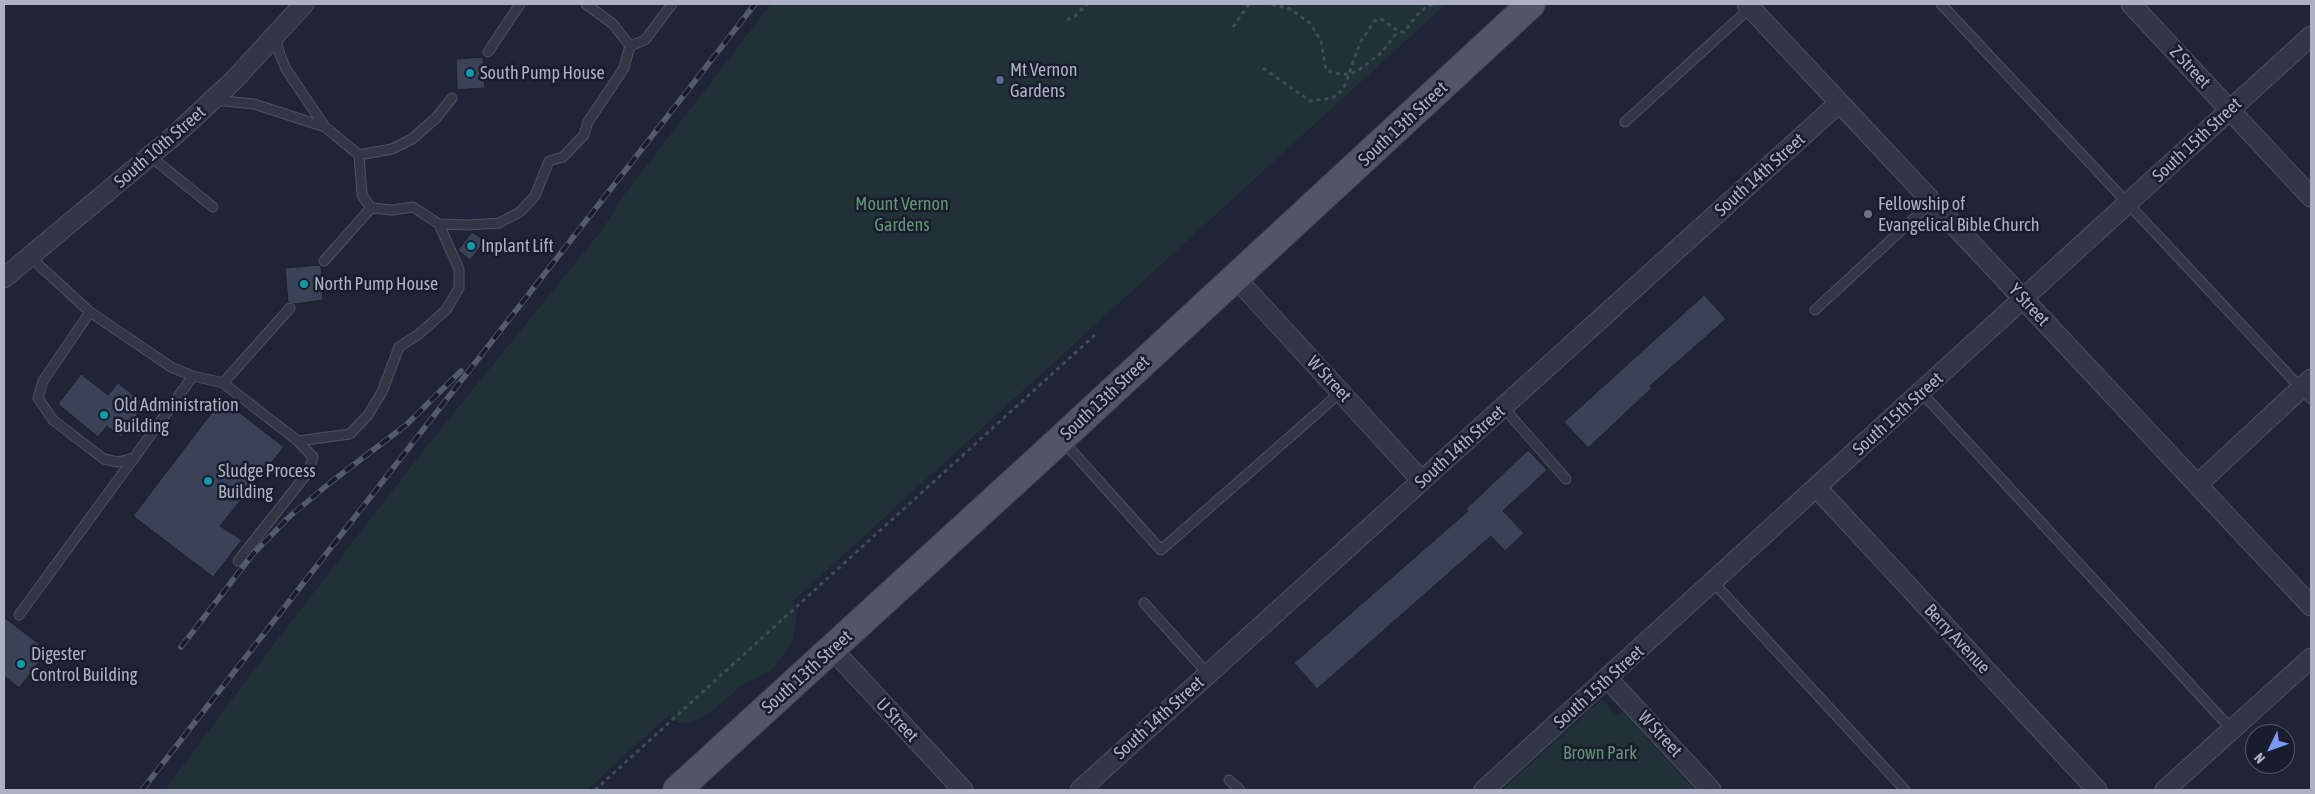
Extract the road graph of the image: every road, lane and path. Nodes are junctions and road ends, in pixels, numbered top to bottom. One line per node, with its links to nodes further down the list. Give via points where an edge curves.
1 (304, 4): 16 (street, South 10th Street)
2 (520, 4): 19 (lane)
3 (586, 4): 18 (lane, via 614,24)
4 (672, 4): 18 (lane, via 645,40)
5 (1087, 4): 13 (path)
6 (1249, 4): 14 (path)
7 (1272, 4): 21 (path, via 1290,9 1310,23 1321,41 1326,70)
8 (1434, 4): 15 (path, via 1416,16 1404,32)
9 (1531, 4): 38 (main road, South 13th Street)
10 (1941, 4): 32 (lane)
11 (2130, 4): 25 (street, Z Street)
12 (1748, 6): 24 (street, Y Street); 26 (lane)
13 (1068, 20)
14 (1233, 27)
15 (1398, 31): 21 (path, via 1382,52); 21 (path, via 1381,19 1374,21 1360,43)
16 (276, 36): 23 (street, South 10th Street); 27 (lane, via 286,69)
17 (2311, 36): 25 (street, South 15th Street)
18 (630, 46): 35 (lane, via 624,68 588,122 584,135 563,157 549,161 535,196 520,212 499,223)
19 (488, 52)
20 (1263, 68): 21 (path, via 1310,101 1338,94)
21 (1350, 74)
22 (452, 98): 28 (lane, via 436,118 412,139 392,149)
23 (214, 100): 27 (lane, via 254,104); 29 (street, South 10th Street)
24 (1839, 103): 31 (street, Y Street); 50 (street, South 14th Street)
25 (2230, 110): 30 (street, Z Street); 32 (street, South 15th Street)
26 (1625, 122)
27 (325, 127): 28 (lane)
28 (359, 155): 34 (lane, via 362,194)
29 (150, 156): 33 (lane); 36 (street, South 10th Street)
30 (2311, 196)
31 (1932, 202): 40 (street, Y Street); 42 (lane)
32 (2128, 204): 40 (street, South 15th Street); 47 (lane)
33 (213, 207)
34 (371, 208): 35 (lane, via 413,207); 37 (lane)
35 (439, 224): 51 (lane, via 459,269 459,288 446,310 399,347 382,392 368,415 350,434)
36 (28, 256): 39 (street, South 10th Street); 43 (lane)
37 (324, 261)
38 (1235, 277): 48 (street, W Street); 52 (main road, South 13th Street)
39 (4, 278)
40 (2023, 300): 49 (street, South 15th Street); 56 (street, Y Street)
41 (290, 308): 46 (lane)
42 (1815, 310)
43 (90, 312): 45 (lane, via 171,366); 53 (lane, via 43,381 38,398 53,420 104,459 118,462)
44 (1096, 334): 69 (path)
45 (193, 376): 46 (lane); 53 (lane)
46 (223, 383): 51 (lane)
47 (2308, 389): 56 (street)
48 (1341, 392): 52 (lane, via 1161,550); 55 (street, W Street)
49 (1922, 393): 57 (street, South 15th Street); 67 (lane)
50 (1503, 407): 54 (lane); 55 (street, South 14th Street)
51 (298, 440): 58 (lane, via 313,457 309,471)
52 (1061, 440): 63 (main road, South 13th Street)
53 (134, 458): 62 (lane)
54 (1566, 479)
55 (1422, 481): 65 (street, South 14th Street)
56 (2198, 484): 61 (street, Y Street)
57 (1817, 488): 59 (street, South 15th Street); 77 (street, Berry Avenue)
58 (238, 561)
59 (1714, 582): 66 (street, South 15th Street); 76 (lane)
60 (1144, 603): 65 (lane)
61 (2311, 606)
62 (19, 615)
63 (832, 649): 70 (main road, South 13th Street); 71 (street, U Street)
64 (2311, 658): 67 (street)
65 (1208, 674): 72 (street, South 14th Street)
66 (1608, 679): 74 (street, South 15th Street); 75 (street, W Street)
67 (2232, 730): 78 (street)
68 (1229, 780): 73 (lane)
69 (595, 790)
70 (677, 790)
71 (962, 790)
72 (1080, 790)
73 (1240, 790)
74 (1484, 790)
75 (1711, 790)
76 (1905, 790)
77 (2097, 790)
78 (2165, 790)

